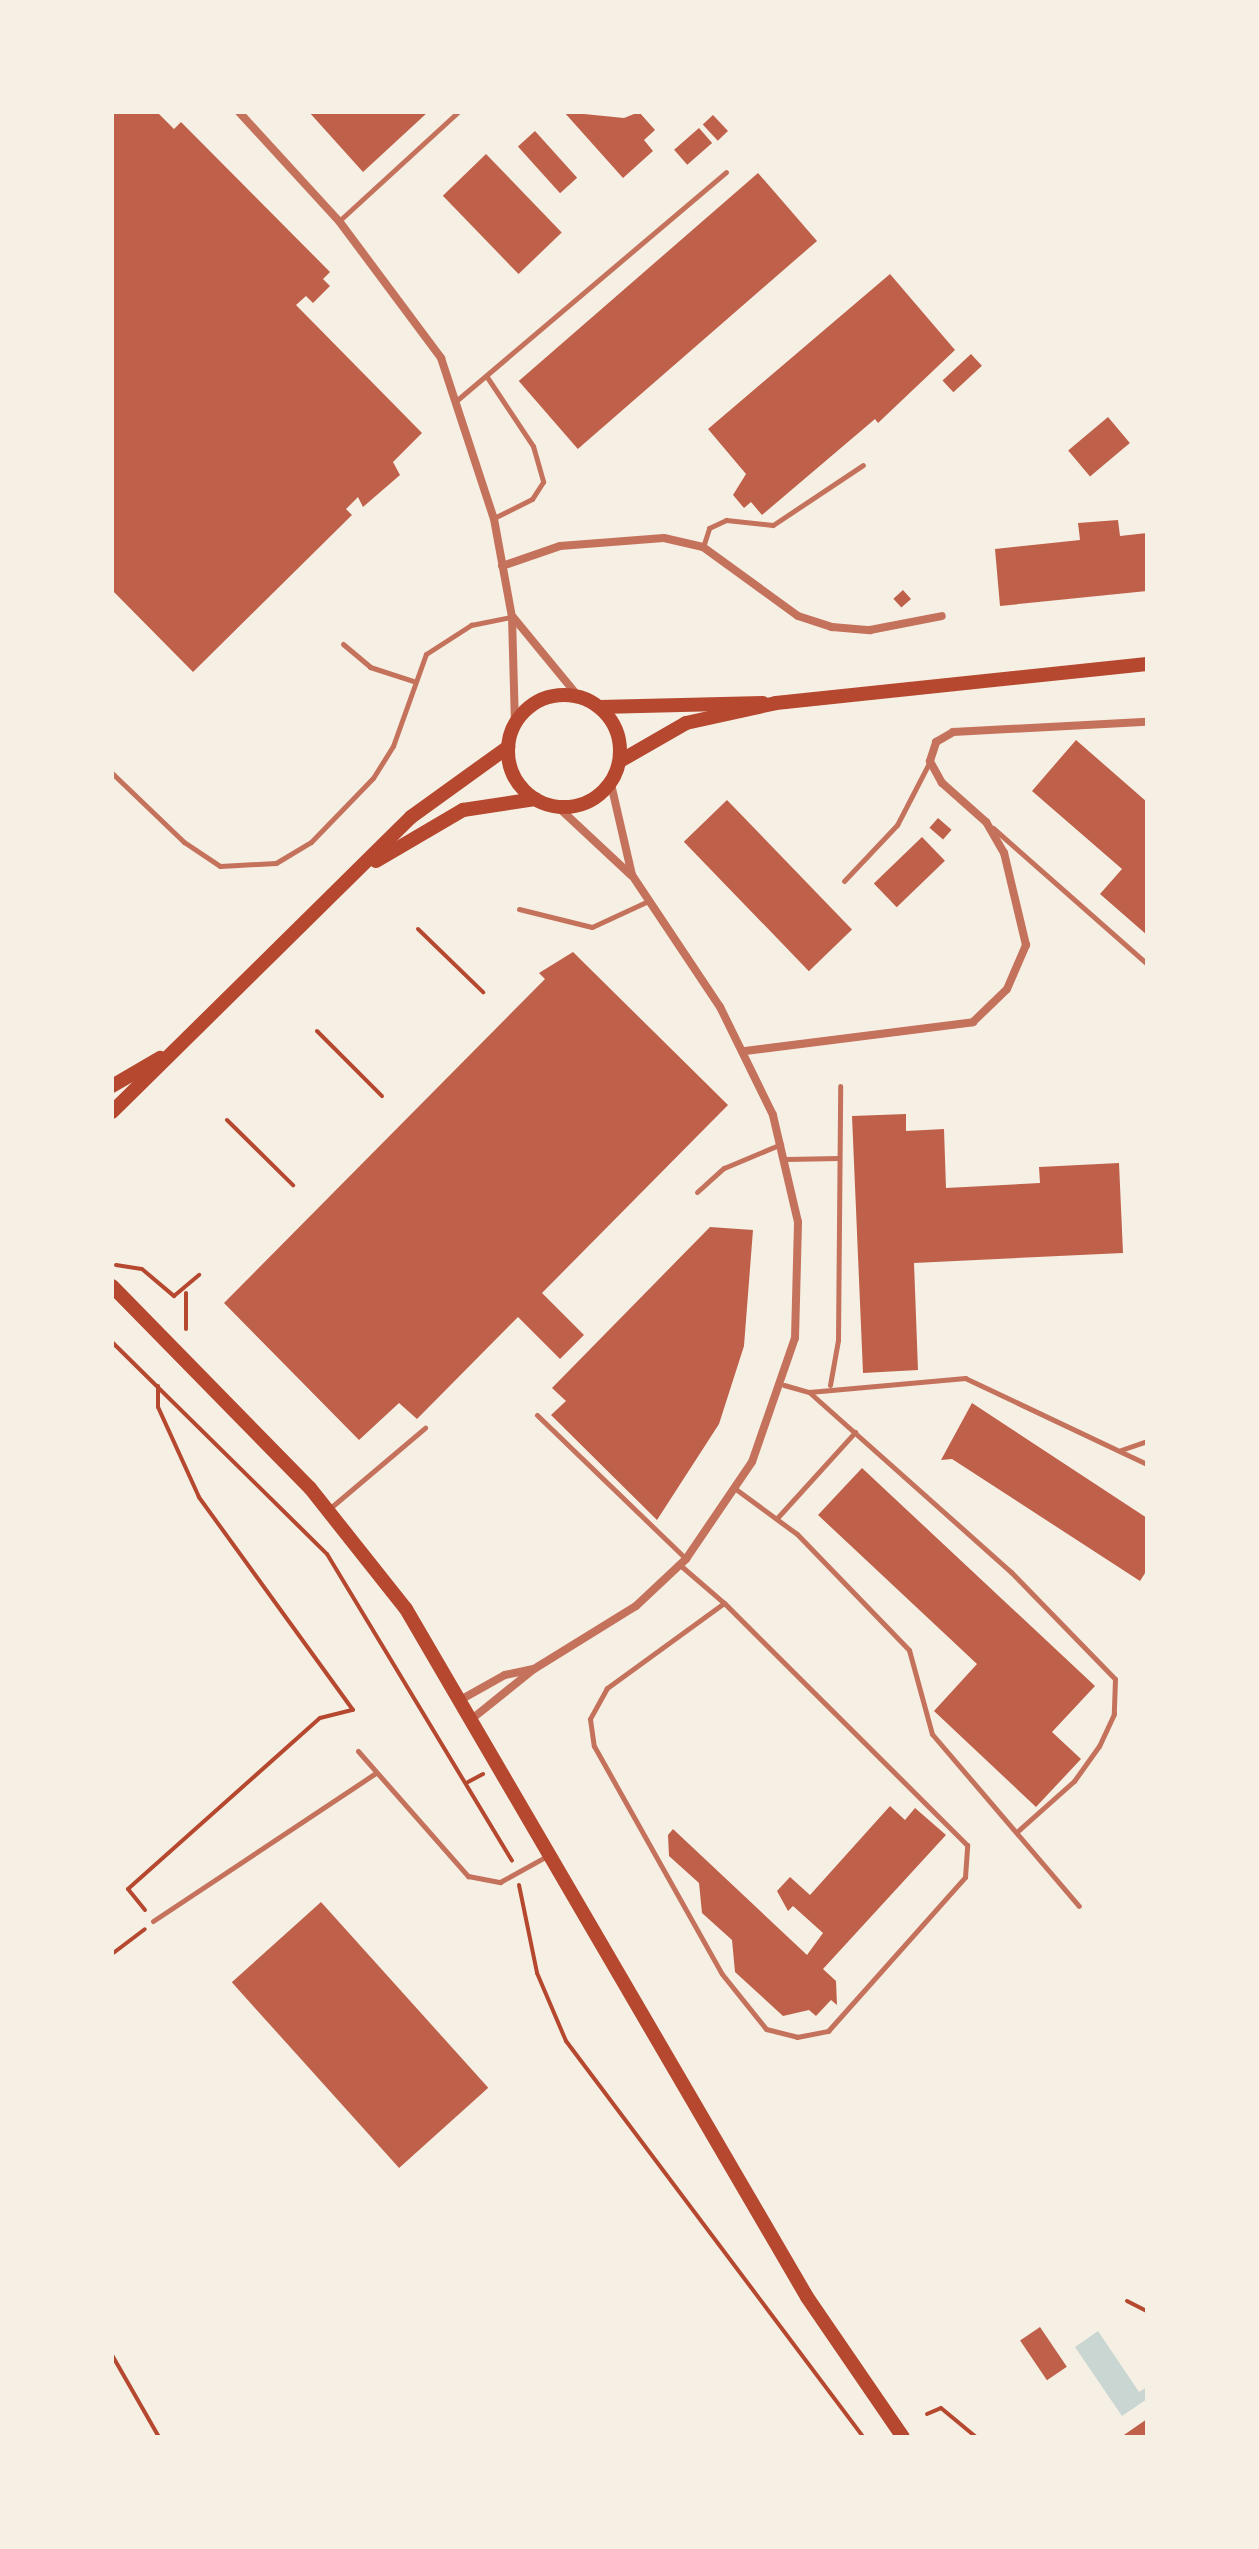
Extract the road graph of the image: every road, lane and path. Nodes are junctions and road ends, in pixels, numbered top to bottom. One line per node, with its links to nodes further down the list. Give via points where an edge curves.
1 (239, 112): 4 (street)
2 (458, 112): 4 (lane)
3 (726, 172): 5 (lane)
4 (339, 221): 6 (street, via 441,358)
5 (487, 377): 6 (lane); 8 (lane, via 533,446 543,482 532,499)
6 (456, 401): 8 (street)
7 (863, 465): 9 (lane, via 773,525 726,520 709,528)
8 (494, 519): 10 (street)
9 (703, 547): 10 (street, via 612,537); 11 (street, via 798,616 832,627 870,630)
10 (502, 566): 12 (street)
11 (942, 616)
12 (512, 617): 15 (lane, via 446,637 426,654); 16 (street); 20 (street)
13 (343, 644): 15 (lane, via 370,667)
14 (1147, 664): 17 (main road)
15 (413, 681): 24 (lane, via 393,746 373,778 311,842 276,863 220,866 184,842)
16 (578, 696): 18 (main road); 20 (main road, via 542,699)
17 (776, 703): 18 (main road); 22 (main road, via 686,723)
18 (600, 707): 22 (main road, via 618,731)
19 (1147, 722): 23 (street, via 953,732 936,742)
20 (515, 723): 21 (main road)
21 (508, 747): 26 (main road, via 517,782); 29 (main road, via 411,817)
22 (620, 761): 25 (main road)
23 (930, 761): 28 (street, via 942,783); 31 (lane, via 897,825)
24 (112, 773)
25 (611, 784): 27 (main road, via 589,802); 30 (street)
26 (535, 799): 27 (main road); 29 (main road, via 463,810)
27 (558, 807): 30 (street)
28 (986, 822): 35 (lane); 39 (street, via 1017,885 1026,945 1007,989 973,1022)
29 (369, 864): 38 (main road)
30 (632, 875): 32 (street)
31 (844, 881)
32 (648, 901): 33 (lane, via 592,927 559,923); 39 (street)
33 (519, 909)
34 (418, 929): 36 (path)
35 (1147, 964)
36 (483, 992)
37 (317, 1031): 42 (path)
38 (174, 1049): 40 (main road); 43 (main road)
39 (745, 1051): 45 (street)
40 (112, 1086)
41 (840, 1086): 46 (lane)
42 (382, 1096)
43 (112, 1112)
44 (227, 1120): 48 (path)
45 (782, 1143): 47 (street); 49 (lane, via 724,1168)
46 (839, 1158): 47 (lane); 56 (lane, via 838,1340)
47 (786, 1159): 55 (street, via 801,1291)
48 (293, 1185)
49 (697, 1192)
50 (116, 1265): 53 (path, via 142,1269 174,1296)
51 (199, 1275): 53 (path)
52 (112, 1286): 66 (main road)
53 (186, 1293): 54 (path)
54 (186, 1329)
55 (784, 1385): 58 (lane); 65 (street)
56 (830, 1385): 58 (lane); 63 (lane, via 965,1378)
57 (158, 1386): 80 (path, via 158,1407 199,1497 353,1710 320,1718 128,1889)
58 (809, 1392): 61 (lane)
59 (537, 1415): 68 (lane)
60 (425, 1428): 66 (lane)
61 (855, 1432): 67 (lane); 77 (lane, via 1011,1572 1115,1679 1114,1714 1099,1746 1074,1781)
62 (1147, 1441): 63 (lane)
63 (1121, 1451): 64 (lane)
64 (1147, 1464)
65 (737, 1490): 67 (lane); 68 (street)
66 (329, 1509): 71 (main road, via 406,1609)
67 (778, 1517): 77 (lane, via 909,1650 932,1734)
68 (683, 1562): 69 (lane); 70 (street, via 636,1606)
69 (724, 1603): 69 (lane, via 607,1688 590,1719 594,1746 715,1962 766,2029 797,2037 828,2031 965,1877 967,1845)
70 (534, 1669): 71 (street, via 505,1675); 72 (street)
71 (462, 1699): 72 (main road)
72 (473, 1718): 78 (main road)
73 (358, 1751): 75 (lane)
74 (490, 1770): 76 (path)
75 (376, 1773): 78 (lane, via 468,1876 500,1882); 80 (lane)
76 (468, 1782)
77 (1019, 1830): 79 (lane)
78 (551, 1853): 87 (main road, via 807,2297)
79 (1079, 1906)
80 (153, 1921): 81 (path)
81 (112, 1954)
82 (1127, 2301): 83 (path)
83 (1147, 2311)
84 (112, 2355): 86 (path)
85 (927, 2414): 88 (path, via 941,2408)
86 (159, 2437)
87 (903, 2437)
88 (976, 2437)

